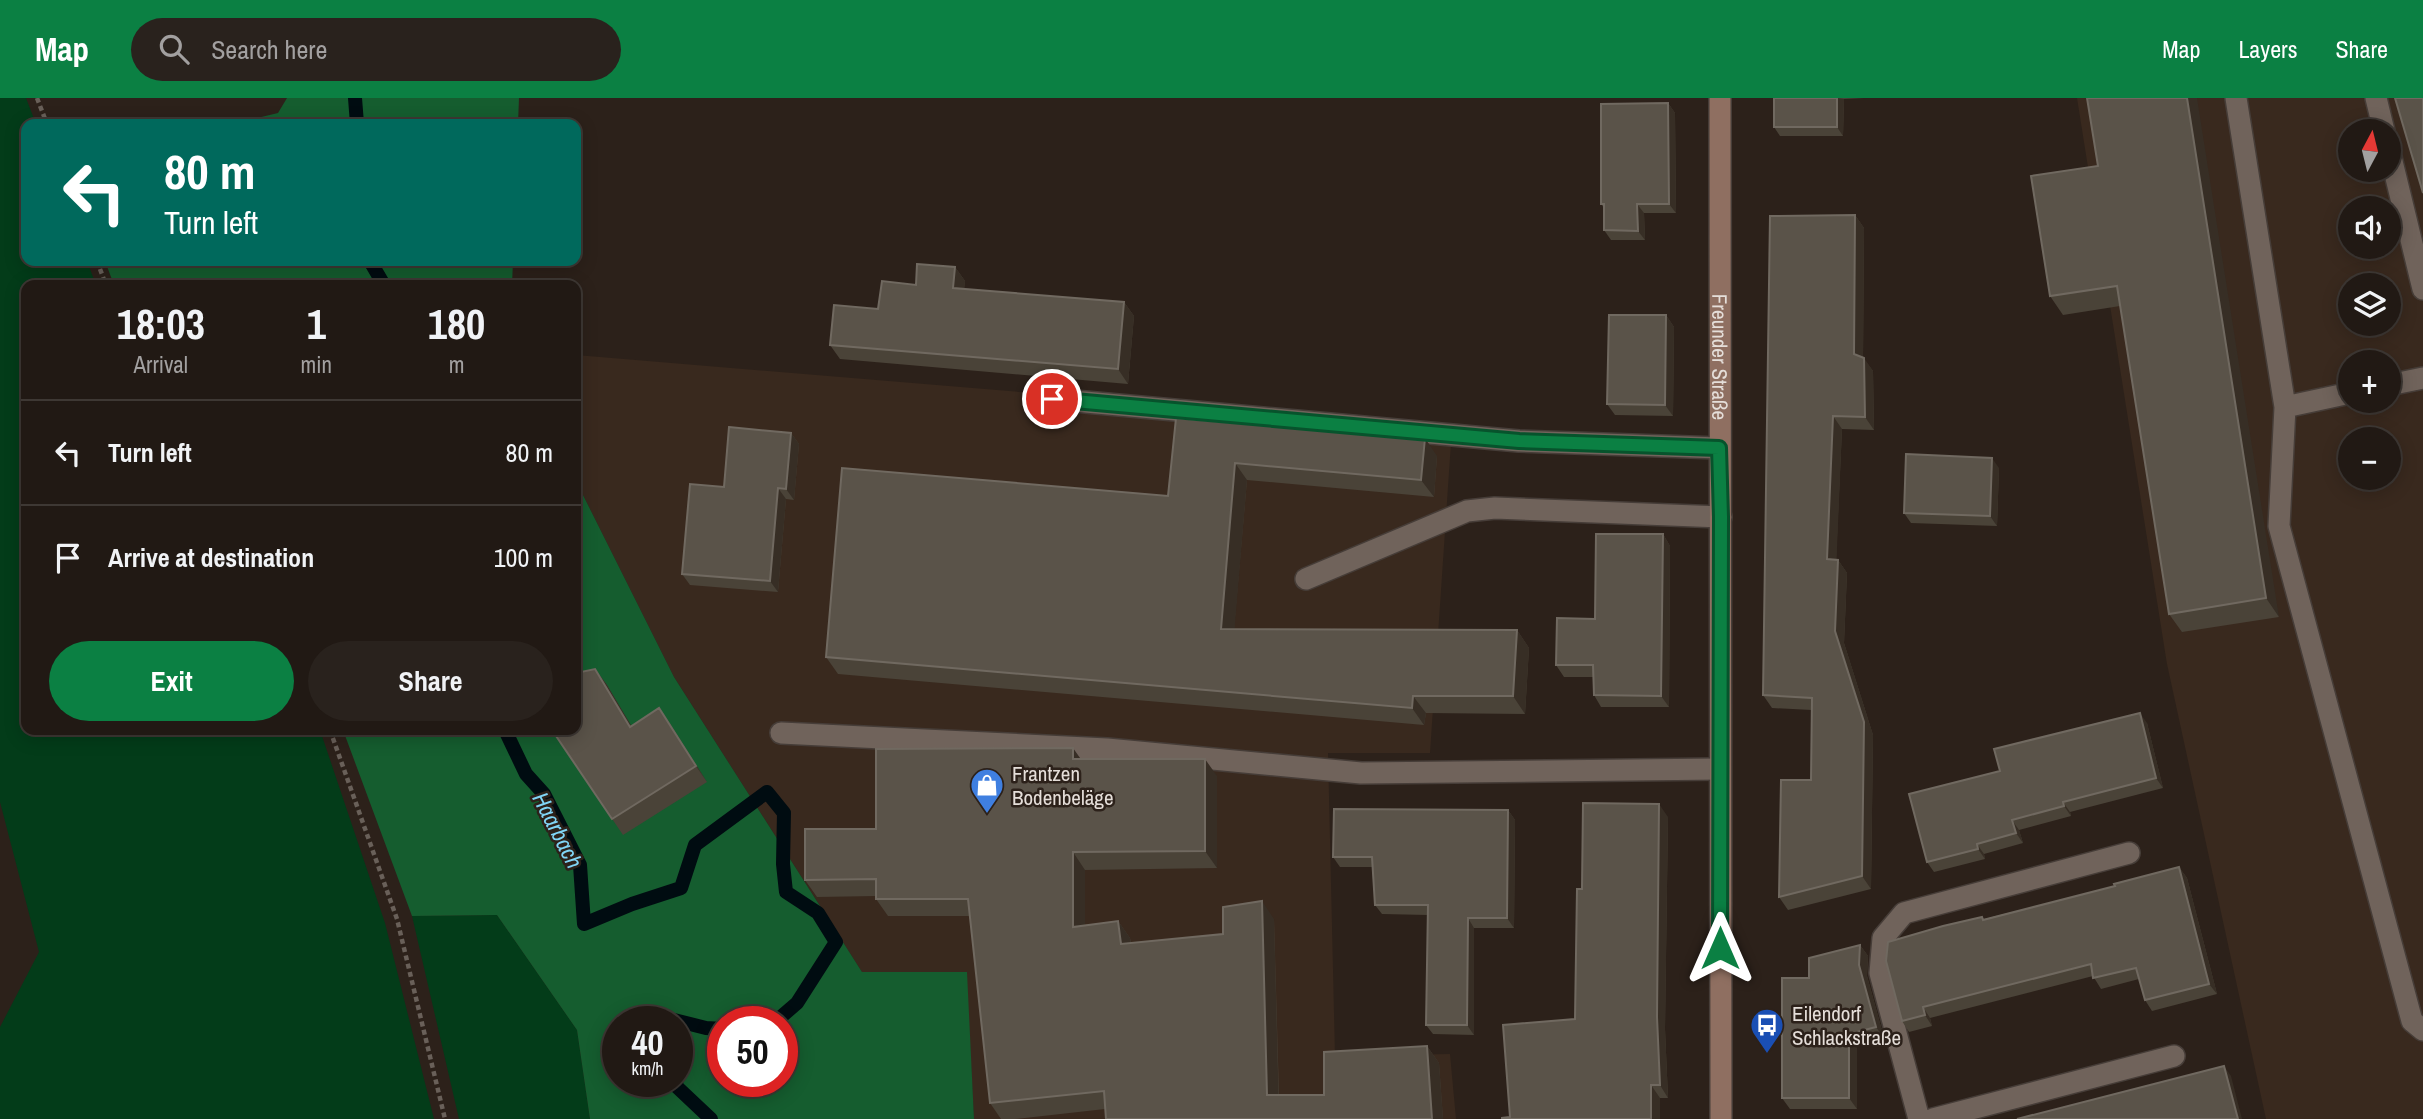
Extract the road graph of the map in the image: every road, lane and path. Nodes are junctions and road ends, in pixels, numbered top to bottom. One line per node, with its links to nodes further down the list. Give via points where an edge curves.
1 (37, 98): 5 (path)
2 (1720, 98): 14 (main road, Freunder Straße)
3 (2236, 98): 13 (street)
4 (2376, 98): 6 (street)
5 (45, 119)
6 (2381, 119)
7 (2397, 182): 8 (street)
8 (2423, 289)
9 (2423, 378): 10 (street)
10 (2401, 383)
11 (2338, 396): 13 (street)
12 (1052, 399): 14 (street, via 1519,441)
13 (2285, 407): 21 (street, via 2279,526 2412,1021)
14 (1719, 448): 15 (main road, Freunder Straße)
15 (1721, 517): 16 (street, via 1495,508 1467,511); 19 (main road, Freunder Straße)
16 (1306, 579)
17 (780, 733): 19 (street, via 1107,749 1361,773)
18 (332, 735): 23 (path, via 397,919)
19 (1719, 769): 24 (main road, Freunder Straße)
20 (2129, 853): 25 (street, via 1904,913 1882,938 1880,973)
21 (2423, 1030)
22 (2174, 1056): 26 (street)
23 (445, 1119)
24 (1721, 1119)
25 (1919, 1119)
26 (1933, 1119)

